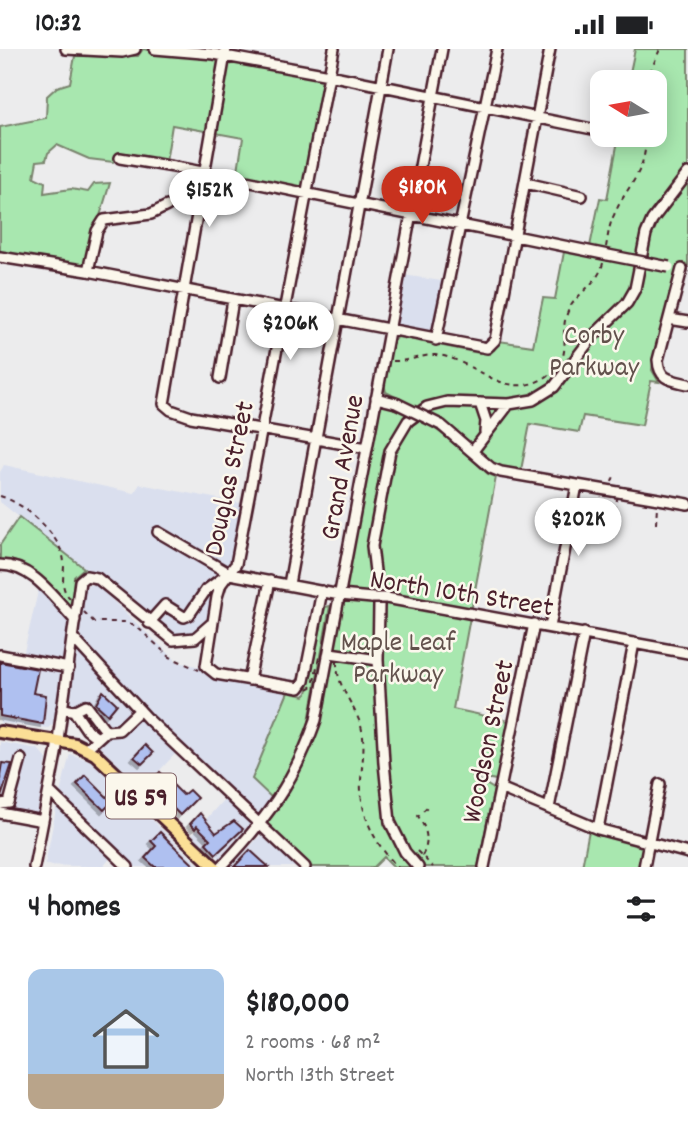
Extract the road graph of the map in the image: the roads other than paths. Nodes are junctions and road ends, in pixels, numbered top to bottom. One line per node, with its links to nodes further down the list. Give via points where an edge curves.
1 (66, 49): 2 (street)
2 (135, 49)
3 (155, 49): 9 (street)
4 (334, 49): 10 (street, Douglas Street)
5 (388, 49): 11 (street)
6 (442, 49): 12 (street, Grand Avenue)
7 (497, 49): 13 (street)
8 (550, 49): 14 (street)
9 (226, 53): 10 (street); 17 (street)
10 (329, 75): 11 (street); 20 (street, Douglas Street)
11 (382, 85): 12 (street); 22 (street)
12 (433, 95): 13 (street); 24 (street, Grand Avenue)
13 (486, 105): 14 (street); 25 (street)
14 (538, 115): 15 (street); 19 (street)
15 (590, 128)
16 (120, 158): 17 (street)
17 (204, 172): 20 (street); 30 (street)
18 (688, 173): 42 (street, via 652,220 635,289 626,303 593,336 554,387 533,400)
19 (526, 183): 21 (street); 26 (street)
20 (307, 194): 22 (street); 32 (street, Douglas Street)
21 (582, 196)
22 (360, 204): 24 (street); 34 (street)
23 (167, 206): 29 (street, via 151,214 104,220)
24 (410, 213): 25 (street); 36 (street, Grand Avenue)
25 (463, 224): 26 (street); 37 (street)
26 (514, 236): 28 (street, bridge); 37 (street, via 492,346 481,349)
27 (0, 257): 29 (street)
28 (685, 269): 33 (street)
29 (88, 271): 30 (street)
30 (182, 290): 31 (street); 43 (street, via 164,397 167,408)
31 (233, 300): 32 (street); 38 (street)
32 (284, 310): 34 (street); 43 (street, Douglas Street)
33 (669, 319): 35 (street); 39 (street, via 657,360 659,372)
34 (337, 321): 36 (street); 45 (street)
35 (688, 322)
36 (388, 331): 37 (street); 40 (street, Grand Avenue)
37 (436, 340)
38 (219, 378)
39 (688, 384)
40 (376, 398): 46 (street, Grand Avenue); 47 (street, bridge, via 441,425)
41 (480, 403): 42 (street); 44 (street); 68 (street, via 447,402 418,411 398,433 390,451 372,537 379,605)
42 (509, 404): 44 (street)
43 (262, 429): 45 (street); 52 (street, Douglas Street, via 236,564)
44 (485, 432): 47 (street)
45 (315, 439): 46 (street); 54 (street)
46 (367, 448): 56 (street, Grand Avenue)
47 (473, 451): 48 (street, via 501,472)
48 (577, 485): 49 (street); 61 (street)
49 (688, 504)
50 (158, 532): 52 (street, North 10th Street)
51 (0, 565): 57 (street, via 16,565 37,580)
52 (230, 574): 53 (street, North 10th Street); 58 (street, via 206,590 189,615 184,617 164,605); 60 (street, Douglas Street, via 222,584)
53 (270, 581): 54 (street, North 10th Street); 70 (street)
54 (289, 584): 55 (street, North 10th Street)
55 (322, 591): 56 (street, North 10th Street); 70 (street, via 302,686)
56 (340, 595): 59 (street, North 10th Street, bridge, via 387,598); 67 (street, Grand Avenue)
57 (75, 620): 58 (street, via 78,587 86,576 97,578); 63 (street)
58 (149, 623): 60 (street, via 173,640 195,638)
59 (534, 624): 61 (street, North 10th Street); 81 (street, Woodson Street)
60 (211, 625): 70 (street, Douglas Street, via 206,666 216,674)
61 (550, 627): 62 (street, North 10th Street)
62 (584, 633): 64 (street, North 10th Street); 84 (street)
63 (73, 638): 69 (street); 72 (street)
64 (634, 643): 65 (street, North 10th Street); 88 (street)
65 (688, 653)
66 (0, 655): 69 (street)
67 (333, 656): 68 (street); 87 (street, Grand Avenue, via 308,743 279,801)
68 (378, 660): 96 (street, via 388,812)
69 (69, 668): 71 (street)
70 (249, 680)
71 (62, 708): 73 (street); 77 (street)
72 (140, 710): 74 (street, via 119,730); 87 (street)
73 (74, 711): 74 (street, via 86,705); 76 (street)
74 (106, 731): 76 (street)
75 (0, 732): 77 (main road, US 59)
76 (96, 737): 78 (street)
77 (58, 741): 78 (main road, US 59); 82 (street)
78 (86, 749): 93 (main road, US 59, via 115,770)
79 (21, 759): 83 (street, via 9,803)
80 (660, 784): 89 (street)
81 (500, 788): 84 (street); 97 (street, Woodson Street)
82 (49, 791): 86 (street); 92 (street)
83 (0, 804)
84 (549, 809): 88 (street)
85 (0, 813): 86 (street)
86 (43, 821): 91 (street)
87 (259, 827): 94 (street, Grand Avenue); 95 (street)
88 (598, 829): 89 (street)
89 (648, 843): 90 (street); 98 (street)
90 (688, 853)
91 (36, 866)
92 (128, 867)
93 (215, 867)
94 (221, 867)
95 (305, 867)
96 (418, 867)
97 (484, 867)
98 (644, 867)

